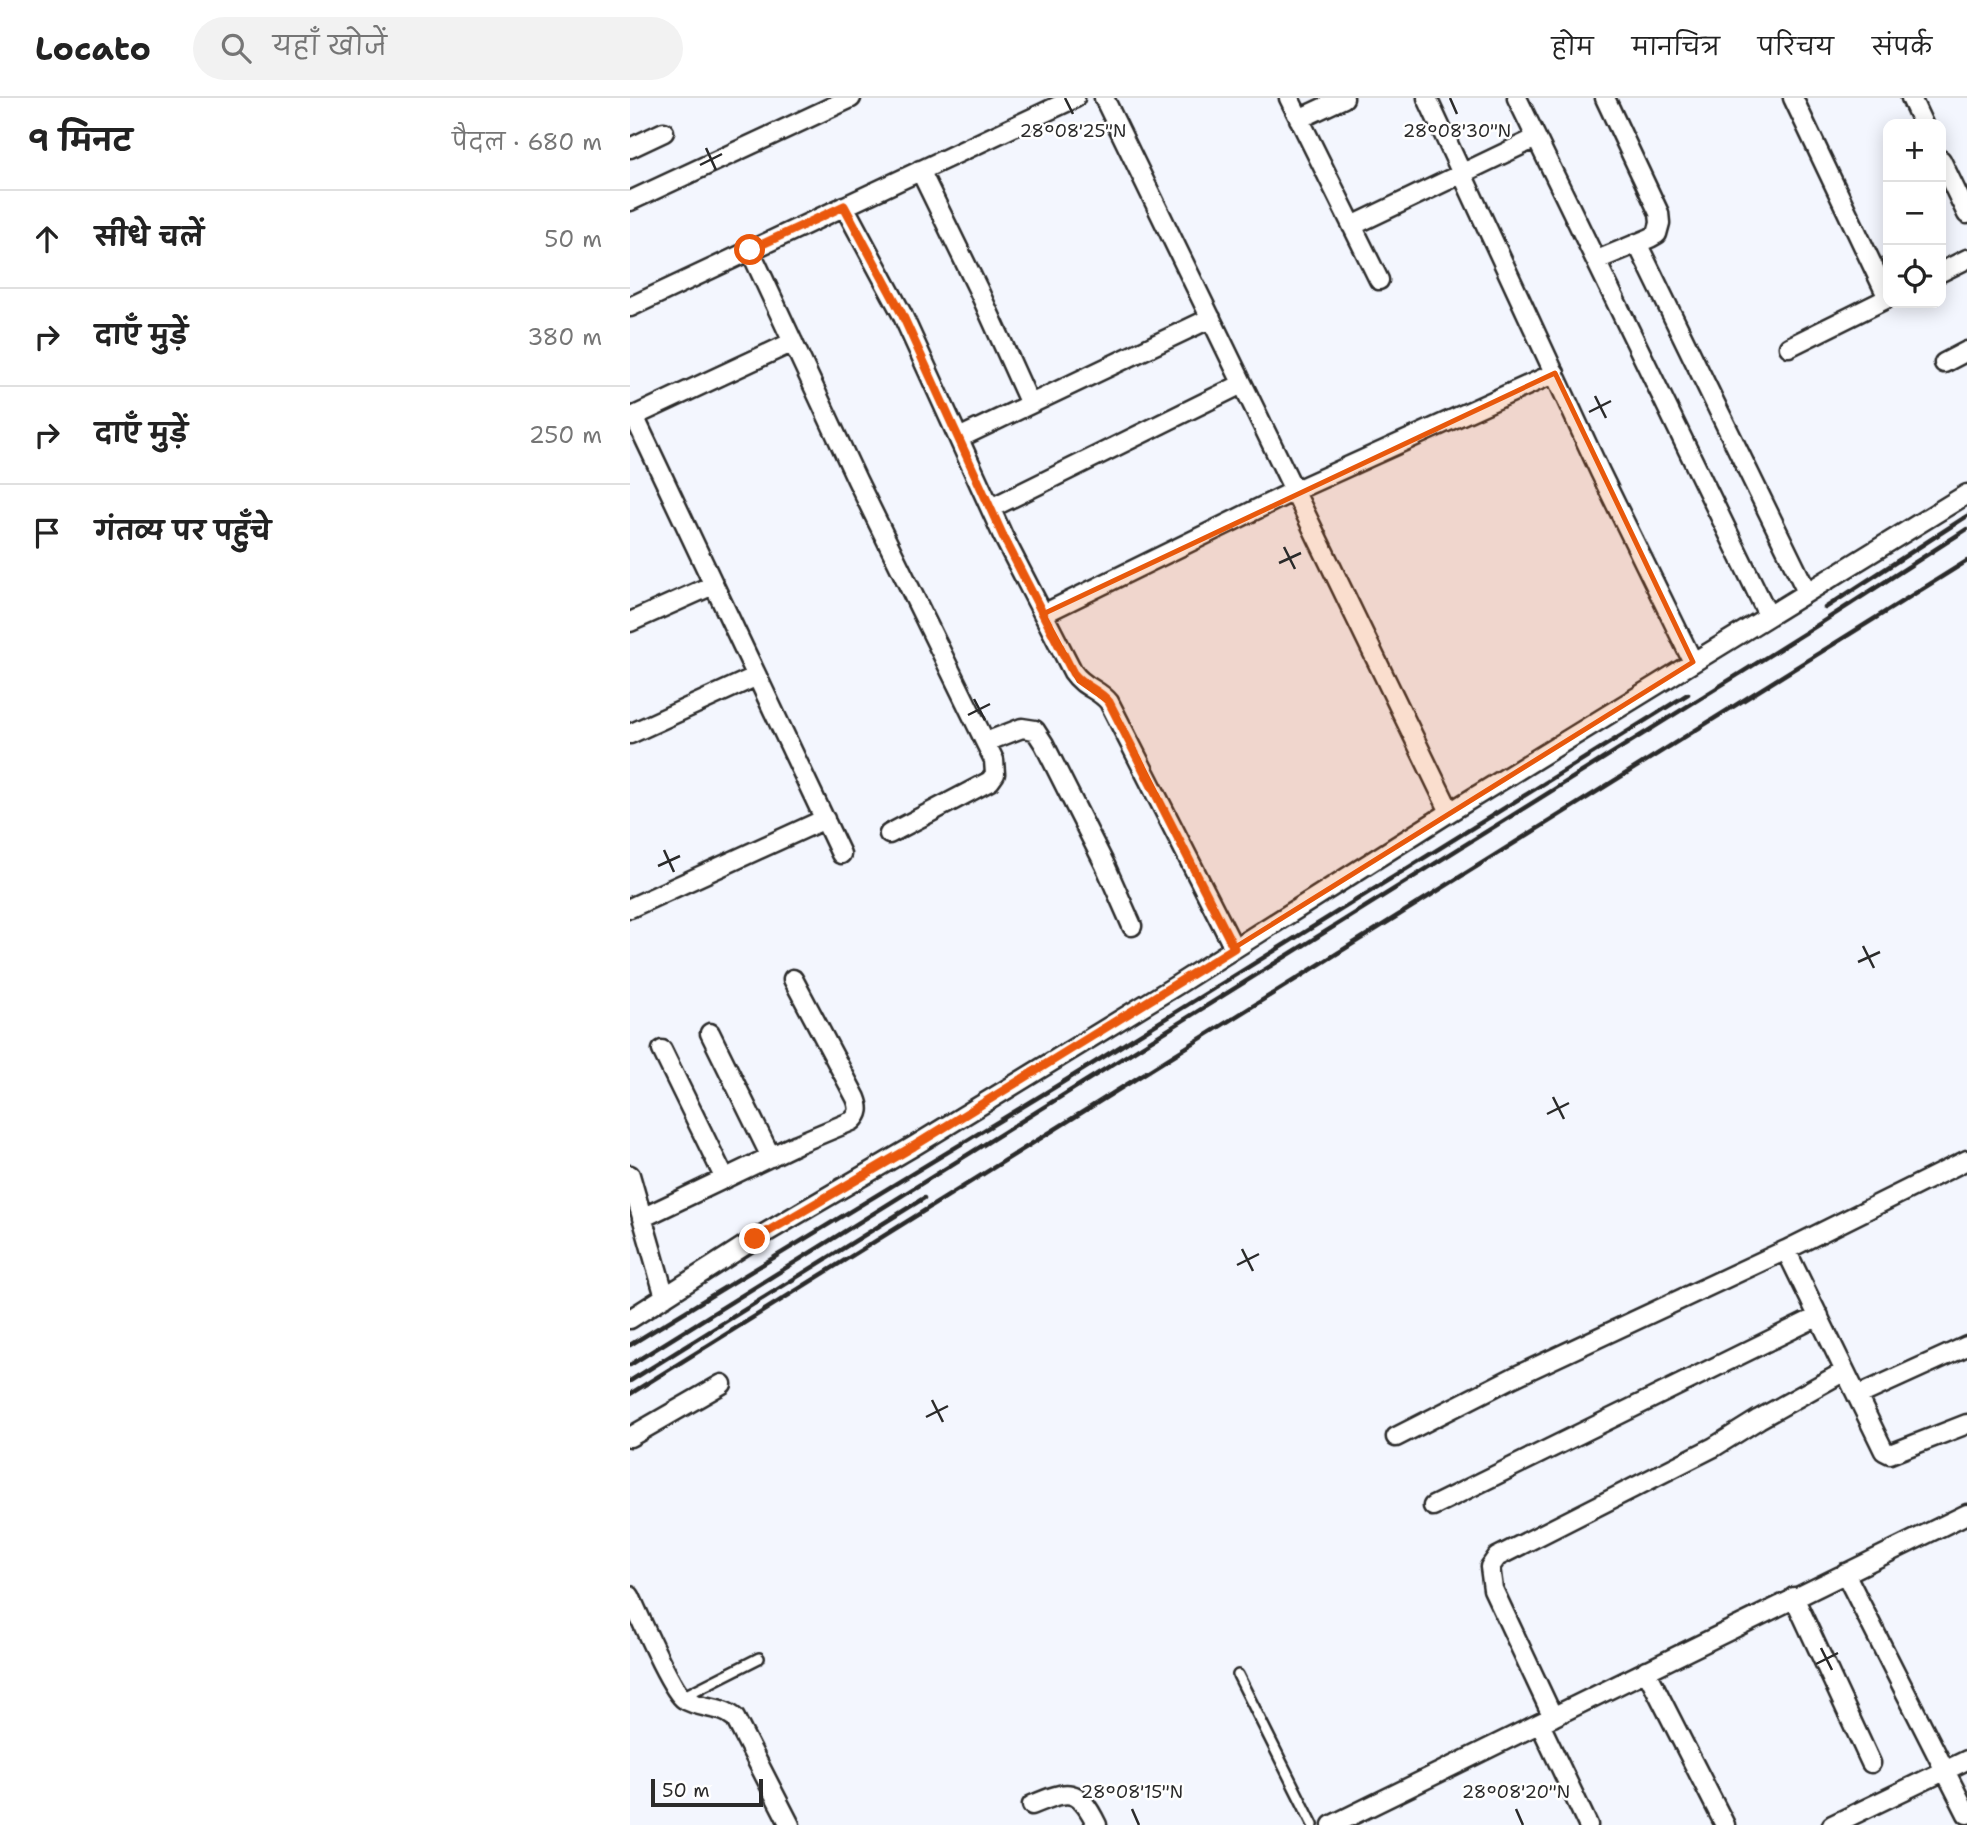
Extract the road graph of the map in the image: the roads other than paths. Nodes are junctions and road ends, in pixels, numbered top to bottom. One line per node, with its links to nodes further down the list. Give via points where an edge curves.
1 (851, 98): 19 (street)
2 (1075, 98): 16 (street)
3 (1104, 98): 32 (street)
4 (1289, 98): 11 (street)
5 (1344, 98): 11 (street)
6 (1427, 98): 18 (street)
7 (1517, 98): 14 (street)
8 (1605, 98): 23 (street, via 1659,213 1657,234)
9 (1793, 98): 29 (street)
10 (1911, 98): 12 (street)
11 (1299, 118): 22 (street)
12 (1921, 119)
13 (664, 132): 15 (street)
14 (1536, 138): 18 (street); 26 (street)
15 (630, 148)
16 (920, 170): 20 (street); 39 (street)
17 (1946, 170): 21 (street)
18 (1461, 174): 22 (street); 37 (street)
19 (630, 201)
20 (844, 206): 24 (street); 41 (street, via 902,314)
21 (1967, 214)
22 (1352, 226): 28 (street)
23 (1637, 243): 26 (street); 46 (street)
24 (750, 250): 31 (street); 33 (street)
25 (1967, 259): 27 (street)
26 (1597, 260): 48 (street)
27 (1946, 270)
28 (1379, 280)
29 (1883, 287)
30 (1883, 300): 34 (street)
31 (630, 307)
32 (1210, 318): 38 (street); 39 (street)
33 (793, 342): 40 (street); 53 (street)
34 (1789, 347)
35 (1967, 351): 36 (street)
36 (1944, 363)
37 (1555, 373): 42 (street); 50 (street)
38 (1242, 384): 42 (street); 44 (street)
39 (1030, 404): 41 (street)
40 (632, 417): 45 (street)
41 (959, 439): 44 (street)
42 (1294, 491): 47 (street); 54 (street)
43 (1967, 494): 46 (street)
44 (991, 508): 47 (street)
45 (713, 585): 49 (street); 51 (street)
46 (1807, 592): 48 (street)
47 (1043, 614): 60 (street, via 1079,681 1109,702)
48 (1768, 615): 50 (street)
49 (630, 622)
50 (1693, 662): 54 (street)
51 (757, 677): 52 (street); 55 (street)
52 (630, 734)
53 (986, 742): 56 (street, via 996,768 990,781); 59 (street, via 1021,728 1035,730)
54 (1450, 812): 60 (street)
55 (825, 819): 57 (street); 58 (street)
56 (889, 834)
57 (841, 854)
58 (630, 908)
59 (1132, 926)
60 (1234, 948): 71 (street)
61 (793, 979): 64 (street, via 859,1110 852,1121)
62 (710, 1033): 64 (street)
63 (662, 1050): 67 (street)
64 (771, 1157): 67 (street)
65 (1967, 1160): 70 (street)
66 (630, 1175): 68 (street)
67 (725, 1179): 68 (street)
68 (642, 1218): 69 (street)
69 (639, 1239): 71 (street)
70 (1786, 1250): 72 (street); 80 (street)
71 (665, 1297): 73 (street)
72 (1819, 1316): 75 (street); 81 (street)
73 (630, 1319)
74 (1967, 1346): 77 (street)
75 (1845, 1371): 77 (street); 90 (street, via 1714,1447 1497,1556 1490,1567 1493,1589)
76 (722, 1384): 79 (street)
77 (1857, 1396): 78 (street, via 1884,1451 1890,1454)
78 (1967, 1424)
79 (630, 1437)
80 (1396, 1437)
81 (1433, 1506)
82 (1967, 1514): 83 (street)
83 (1845, 1573): 85 (street); 93 (street)
84 (630, 1596): 89 (street)
85 (1794, 1597): 87 (street); 92 (street)
86 (759, 1658): 89 (lane)
87 (1646, 1670): 90 (street); 101 (street)
88 (1238, 1675): 98 (lane)
89 (681, 1697): 96 (street, via 735,1718)
90 (1547, 1720): 99 (street); 100 (street)
91 (1967, 1760): 93 (street)
92 (1871, 1763)
93 (1946, 1771): 95 (street); 102 (street)
94 (1032, 1805): 97 (street, via 1072,1794 1082,1800)
95 (1967, 1814)
96 (790, 1825)
97 (1097, 1825)
98 (1313, 1825)
99 (1332, 1825)
100 (1588, 1825)
101 (1725, 1825)
102 (1832, 1825)

